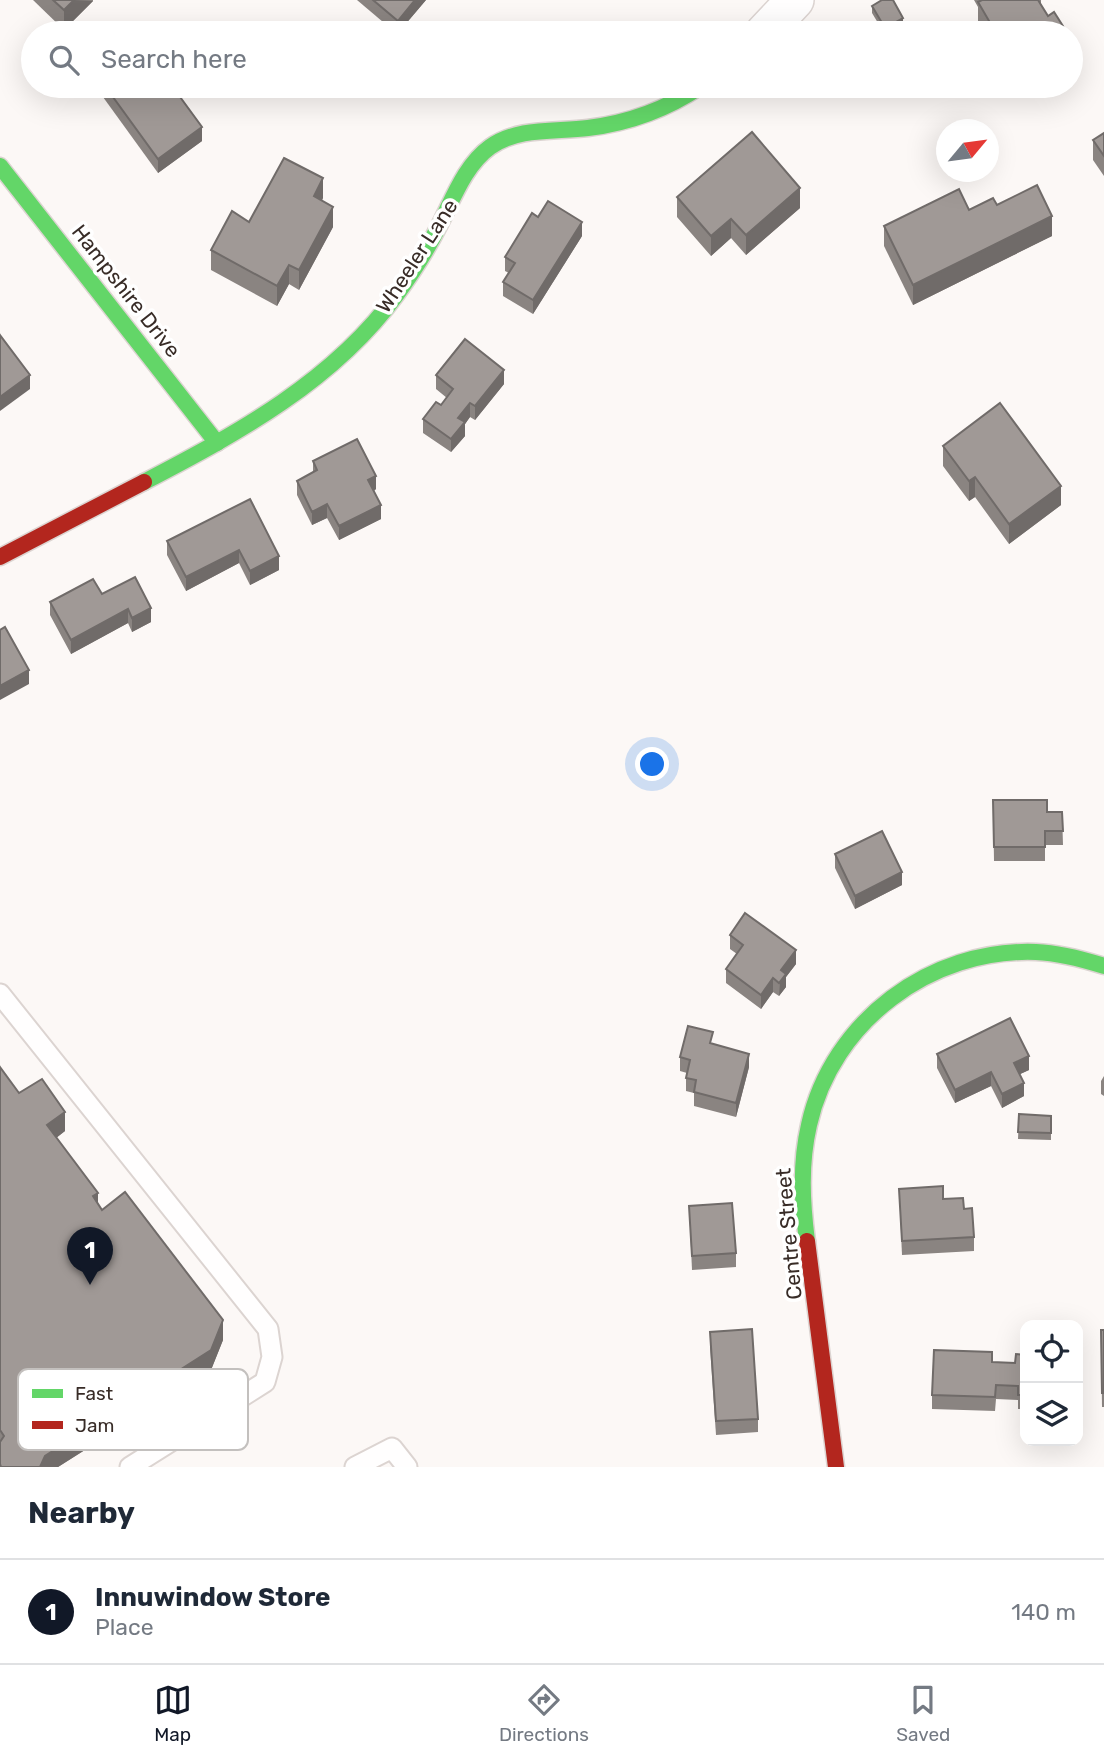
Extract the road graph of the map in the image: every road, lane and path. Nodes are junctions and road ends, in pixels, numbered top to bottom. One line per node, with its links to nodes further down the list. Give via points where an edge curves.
1 (795, 0): 2 (street)
2 (775, 21)
3 (682, 98): 5 (street, Wheeler Lane, via 636,118 510,136 489,146 472,165 402,286 369,329 293,397)
4 (0, 166): 5 (street, Hampshire Drive)
5 (217, 443): 6 (street, Wheeler Lane)
6 (0, 557)
7 (1104, 966): 14 (street, Centre Street, via 1076,956 1037,951 957,962 918,979 881,1003 826,1074 804,1152 803,1200)
8 (0, 994): 9 (lane, via 268,1329 272,1357 265,1382)
9 (248, 1393)
10 (157, 1450): 11 (lane)
11 (130, 1467)
12 (355, 1467): 13 (lane, via 392,1448)
13 (407, 1467)
14 (836, 1467)

